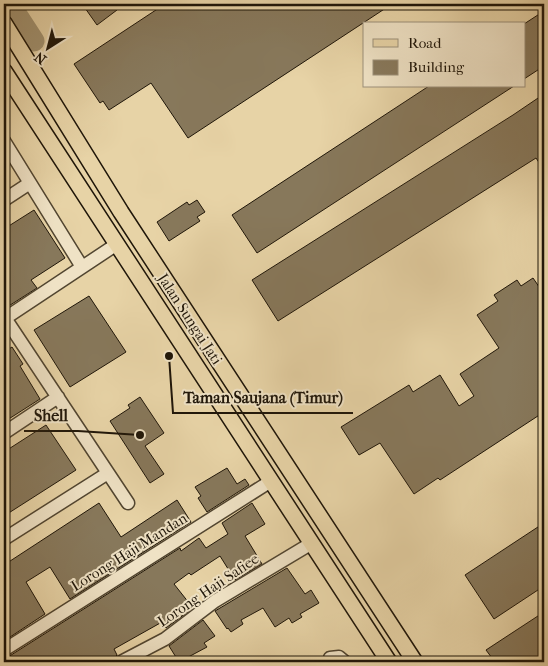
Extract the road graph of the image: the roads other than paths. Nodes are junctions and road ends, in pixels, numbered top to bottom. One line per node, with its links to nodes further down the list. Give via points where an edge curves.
1 (4, 23): 21 (main road, Jalan Sungai Jati, via 126,220)
2 (4, 71): 6 (main road, Jalan Sungai Jati)
3 (4, 141): 4 (street)
4 (30, 182): 5 (street); 7 (street)
5 (4, 200)
6 (117, 244): 7 (street); 12 (main road, Jalan Sungai Jati)
7 (82, 267): 8 (street)
8 (4, 318): 9 (street)
9 (58, 397): 10 (street); 11 (street)
10 (4, 432)
11 (108, 473): 13 (street); 14 (street)
12 (271, 481): 15 (main road, Jalan Sungai Jati); 16 (street, Lorong Haji Mandan)
13 (128, 503)
14 (4, 539)
15 (312, 544): 18 (street, Lorong Haji Safiee, via 216,601 165,639); 20 (main road, Jalan Sungai Jati)
16 (4, 650)
17 (330, 658): 19 (street, via 339,656)
18 (121, 662)
19 (345, 662)
20 (389, 662)
21 (415, 662)

